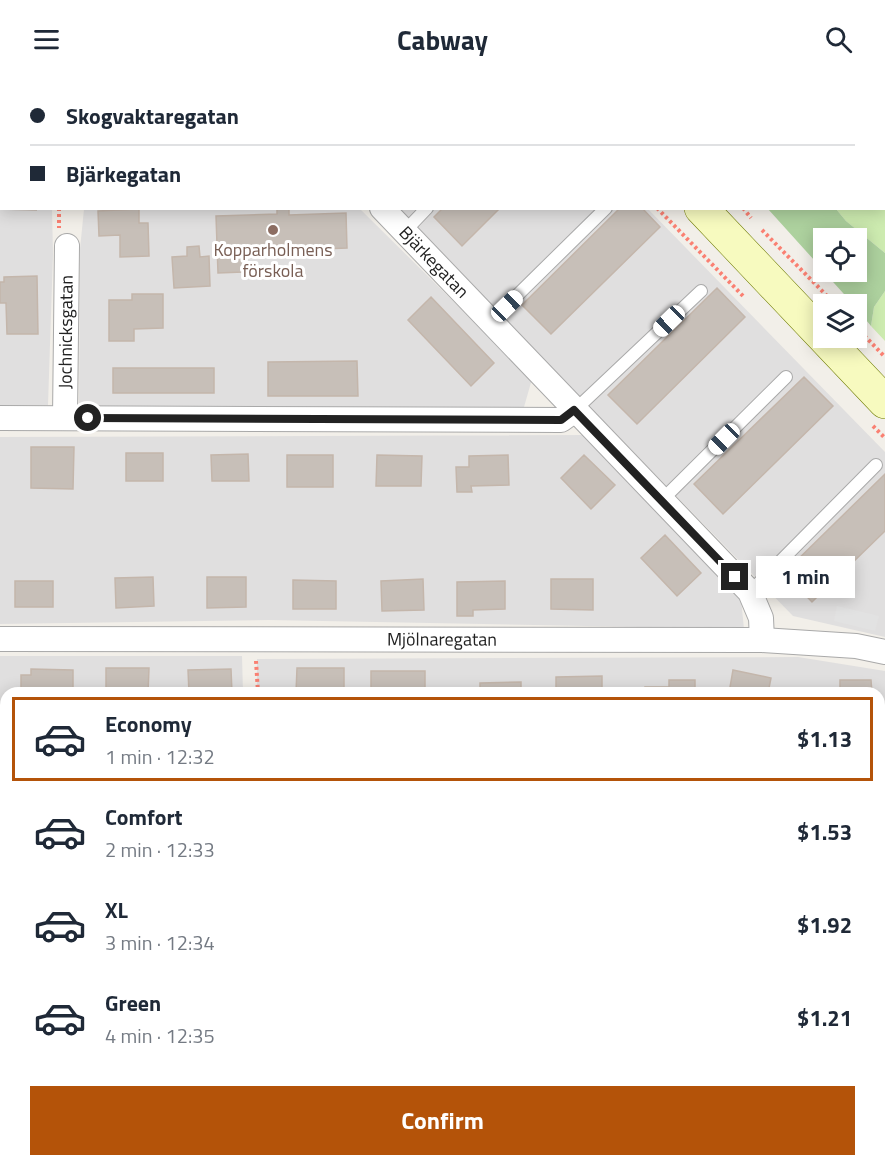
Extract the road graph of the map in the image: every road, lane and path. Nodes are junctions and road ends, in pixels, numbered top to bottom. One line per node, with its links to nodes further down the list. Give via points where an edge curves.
1 (384, 210): 7 (street, Bjärkegatan)
2 (425, 210): 7 (lane)
3 (604, 210): 12 (lane)
4 (703, 210): 18 (main road)
5 (733, 210): 10 (main road)
6 (745, 210): 11 (path)
7 (404, 232): 12 (street, Bjärkegatan)
8 (67, 246): 21 (street, Jochnicksgatan)
9 (701, 291): 19 (lane)
10 (813, 294)
11 (825, 294)
12 (490, 322): 19 (street, Bjärkegatan)
13 (867, 338): 15 (path)
14 (864, 348): 16 (main road)
15 (885, 357)
16 (885, 370)
17 (786, 377): 23 (lane)
18 (885, 402)
19 (574, 410): 21 (street, via 561,420); 23 (street, Bjärkegatan)
20 (0, 418): 21 (street)
21 (65, 418)
22 (876, 465): 24 (lane)
23 (662, 501): 24 (street, Bjärkegatan)
24 (750, 592): 26 (street, Bjärkegatan, via 761,618)
25 (0, 639): 27 (street, Mjölnaregatan)
26 (762, 640): 27 (street, Mjölnaregatan); 28 (street, Mjölnaregatan, via 856,646)
27 (255, 642): 29 (path)
28 (885, 652)
29 (258, 687)

